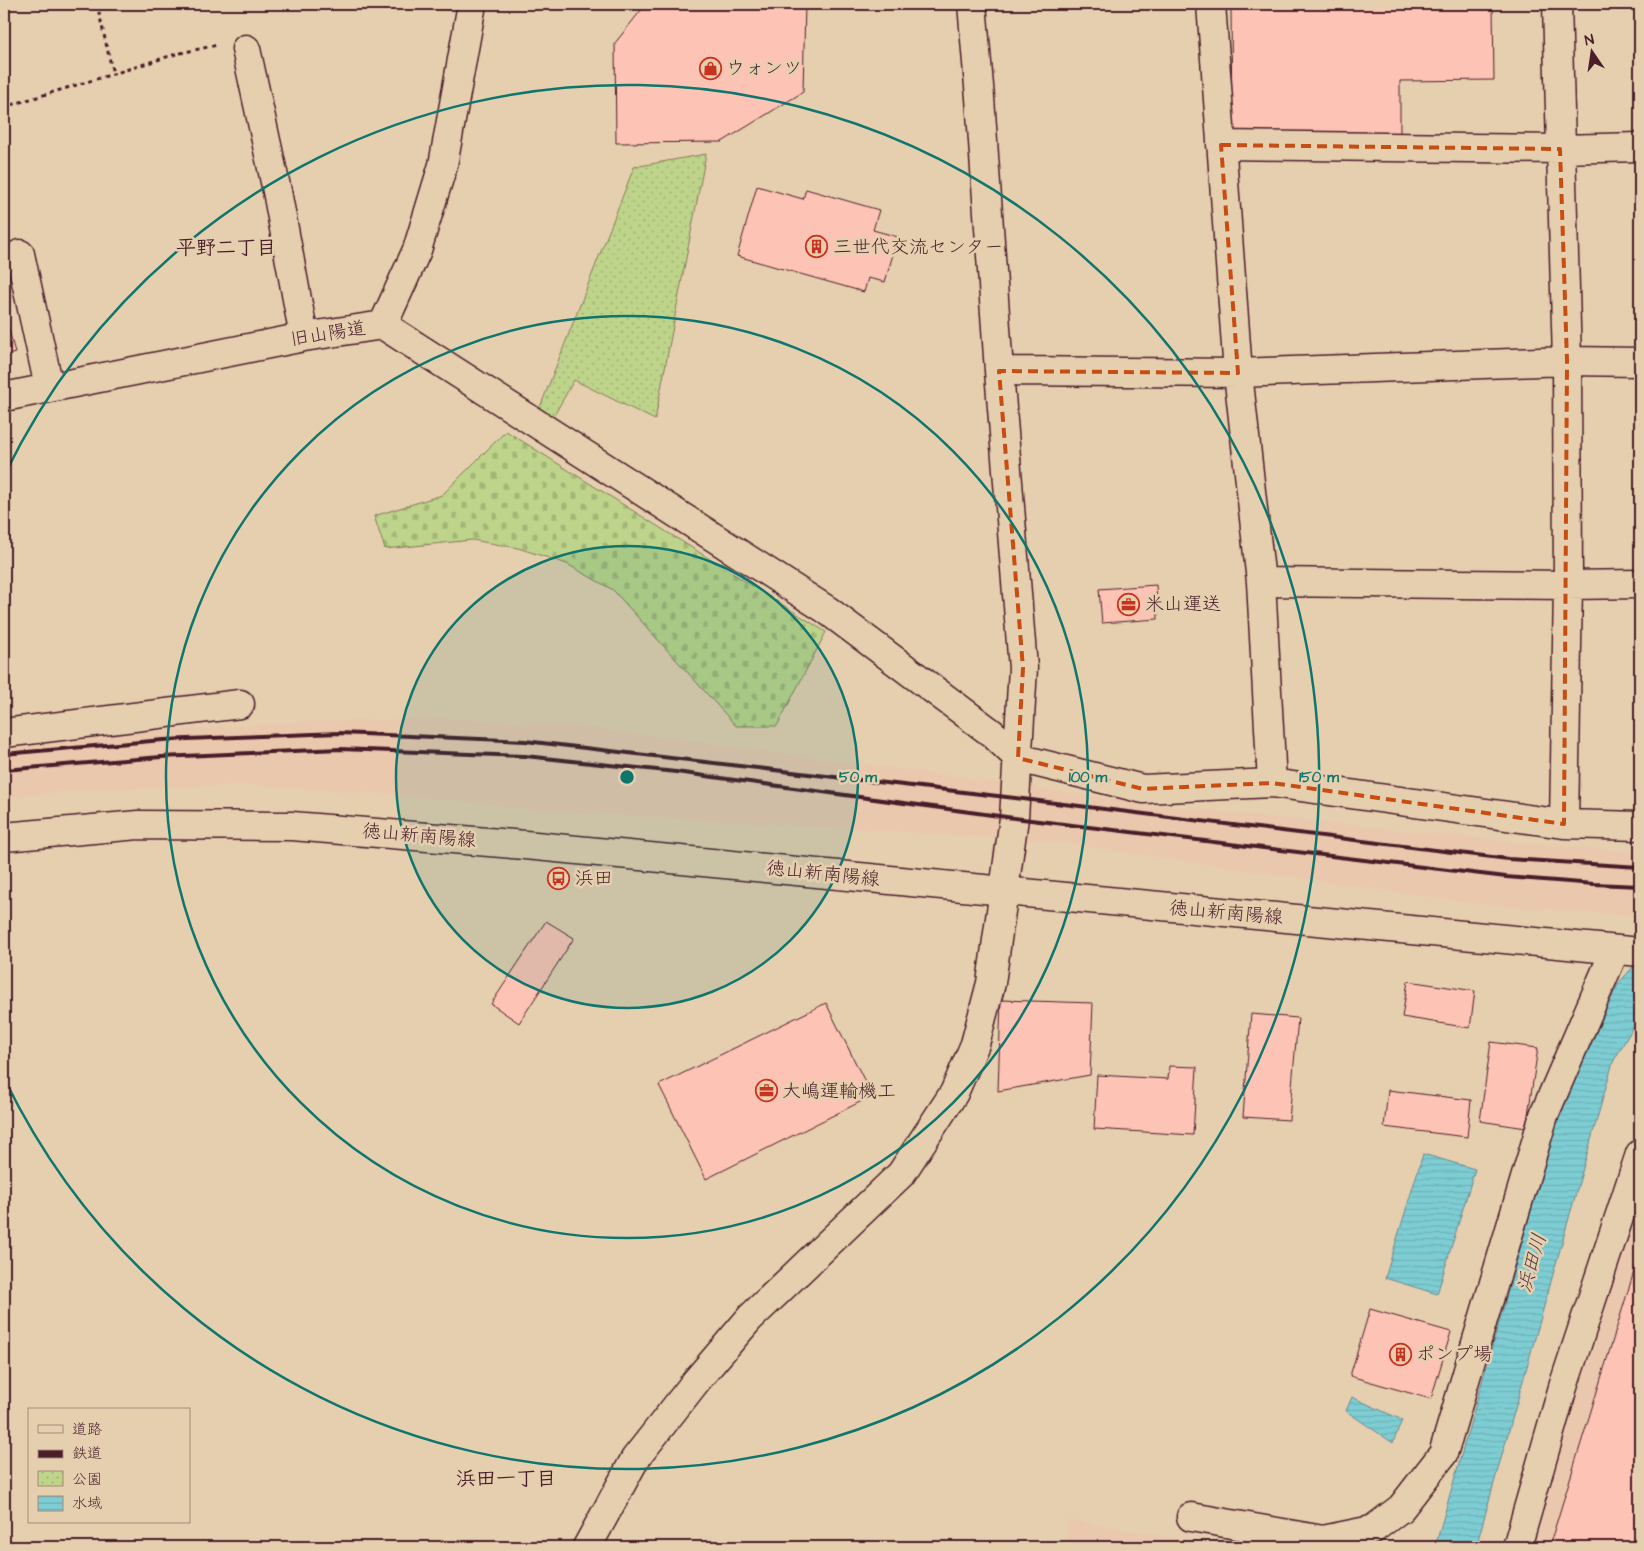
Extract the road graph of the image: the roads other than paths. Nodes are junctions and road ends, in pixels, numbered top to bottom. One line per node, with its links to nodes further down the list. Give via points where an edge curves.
1 (472, 4): 10 (street, 旧山陽道, via 443,165 417,250)
2 (972, 4): 14 (street)
3 (1211, 4): 6 (street)
4 (1557, 4): 8 (street)
5 (246, 49): 11 (street, via 278,191)
6 (1221, 145): 8 (street); 15 (street)
7 (1640, 147): 8 (street)
8 (1560, 149): 12 (street)
9 (20, 254): 16 (street)
10 (383, 325): 11 (street, 旧山陽道); 23 (street, via 827,610 993,734)
11 (304, 337): 16 (street, 旧山陽道)
12 (1567, 361): 13 (street); 15 (street); 20 (street)
13 (1640, 362)
14 (999, 371): 15 (street); 23 (street, via 1022,668)
15 (1238, 373): 18 (street)
16 (49, 388): 17 (street, 旧山陽道)
17 (4, 397)
18 (1261, 582): 20 (street); 24 (street)
19 (1640, 584): 20 (street)
20 (1568, 585): 25 (street)
21 (240, 704): 22 (street)
22 (4, 733)
23 (1018, 758): 24 (street, via 1142,789); 28 (street)
24 (1272, 783): 25 (street)
25 (1564, 824): 26 (street)
26 (1640, 826)
27 (4, 837): 28 (street, 徳山新南陽線, via 138,825 292,826 525,845)
28 (1004, 892): 29 (street, 徳山新南陽線); 32 (street, via 991,983 975,1044 954,1093 902,1174 750,1318 696,1380 635,1459)
29 (1630, 951): 31 (street, via 1544,1115 1443,1454 1401,1508 1372,1530 1323,1540)
30 (1640, 1154): 33 (street, via 1563,1388)
31 (1191, 1517)
32 (587, 1547)
33 (1517, 1547)

